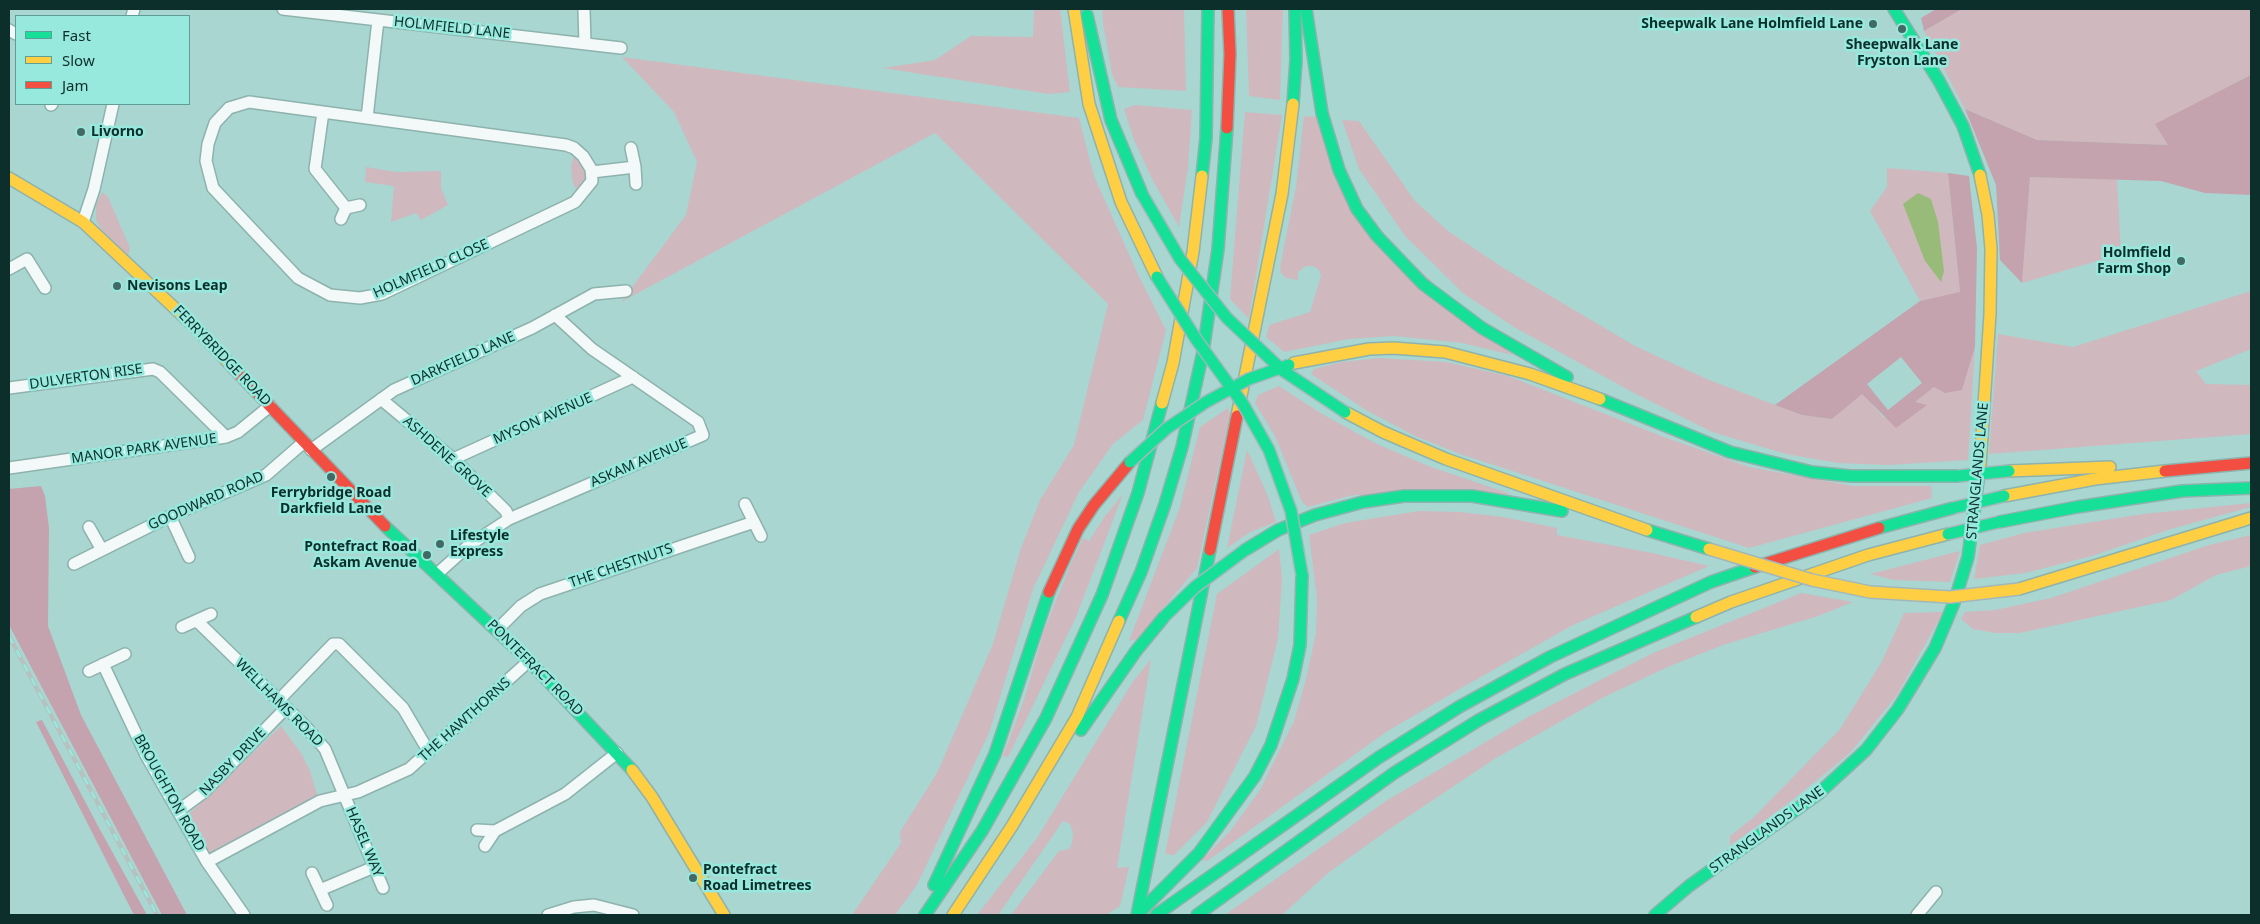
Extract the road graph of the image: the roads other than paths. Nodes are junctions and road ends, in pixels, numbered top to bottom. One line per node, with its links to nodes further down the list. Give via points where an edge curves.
1 (283, 9): 11 (street, HOLMFIELD LANE)
2 (584, 9): 12 (street)
3 (1074, 9): 18 (main road, via 1089,104)
4 (1082, 9): 18 (main road, via 1091,84)
5 (1086, 9): 45 (main road, bridge, via 1111,120 1142,194 1180,259 1227,318 1282,370 1345,412 1383,432 1446,459)
6 (1208, 9): 83 (main road, via 1206,138 1193,252 1173,363 1138,493 1102,595 1046,718 982,831)
7 (1228, 9): 66 (main road, via 1230,54 1218,250 1203,352 1182,447 1166,504 1103,662 1077,717)
8 (1296, 9): 85 (main road, via 1296,60 1282,194)
9 (1306, 9): 32 (main road, via 1322,113 1337,162 1357,209 1377,236 1424,284 1469,319)
10 (1894, 9): 87 (main road, STRANGLANDS LANE, via 1963,126 1979,169 1988,215 1990,314 1978,493 1968,557 1954,603 1932,655 1898,709 1866,750 1818,794 1689,886)
11 (378, 20): 12 (street, HOLMFIELD LANE); 16 (street)
12 (585, 44): 13 (street, HOLMFIELD LANE)
13 (621, 48)
14 (114, 105): 24 (street)
15 (323, 112): 16 (street, HOLMFIELD CLOSE); 20 (street, HOLMFIELD CLOSE, via 249,102 237,104 215,123 206,161 213,188 298,278 330,295 360,298 382,294 575,202 592,181); 23 (street, via 315,169 344,214)
16 (367, 118): 20 (street, HOLMFIELD CLOSE, via 566,145 582,156)
17 (631, 148): 19 (street)
18 (1104, 150): 85 (main road, bridge, via 1125,211 1157,277 1243,404 1269,450 1291,511 1302,575 1300,645 1293,679 1271,745 1235,805 1198,853)
19 (635, 167): 20 (street); 22 (street)
20 (592, 172)
21 (9, 178): 24 (main road, FERRYBRIDGE ROAD)
22 (636, 184)
23 (360, 205)
24 (83, 222): 33 (main road, FERRYBRIDGE ROAD, via 158,290)
25 (9, 269): 26 (street, via 28,259)
26 (45, 288)
27 (626, 291): 28 (street, DARKFIELD LANE, via 594,294)
28 (555, 315): 29 (street, ASKAM AVENUE, via 592,349); 31 (street, DARKFIELD LANE)
29 (633, 377): 36 (street, MYSON AVENUE); 44 (street, ASKAM AVENUE, via 698,422 703,435)
30 (9, 388): 34 (street, DULVERTON RISE, via 153,369 160,372)
31 (381, 399): 35 (street, DARKFIELD LANE); 36 (street, ASHDENE GROVE)
32 (1612, 403): 39 (main road, bridge, via 1730,452 1812,472 1851,476 1958,476 2102,467); 82 (main road, bridge, via 1530,374 1445,352 1369,349 1319,356 1249,380 1206,402 1166,429 1130,462 1094,505 1052,580 995,754 961,831)
33 (270, 406): 34 (street, MANOR PARK AVENUE, via 238,432); 35 (main road, FERRYBRIDGE ROAD)
34 (226, 437): 38 (street, MANOR PARK AVENUE)
35 (308, 446): 42 (street, GOODWARD ROAD, via 266,474); 52 (main road, PONTEFRACT ROAD, via 344,486)
36 (452, 459): 44 (street, ASHDENE GROVE, via 506,511)
37 (2251, 463): 39 (main road)
38 (9, 468)
39 (2186, 468): 77 (main road, bridge, via 2095,480 1953,508 1847,536 1711,582 1550,657 1459,707 1378,758)
40 (2251, 488): 86 (main road, bridge, via 2182,492 2000,522 1868,555 1730,602 1565,674 1479,720 1394,773)
41 (745, 504): 46 (street)
42 (170, 516): 49 (street, GOODWARD ROAD); 50 (street)
43 (2251, 518): 45 (main road, bridge, via 2019,589 1950,596 1870,592 1812,580)
44 (509, 519): 52 (street, ASKAM AVENUE, via 468,546)
45 (1618, 521): 66 (main road, bridge, via 1472,496 1404,496 1363,502 1315,515 1278,530 1205,578 1164,617 1136,651)
46 (754, 522): 48 (street); 56 (street, THE CHESTNUTS, via 540,594 521,606)
47 (89, 526): 49 (street)
48 (761, 536)
49 (102, 550): 51 (street, GOODWARD ROAD)
50 (189, 557)
51 (74, 564)
52 (437, 574): 56 (main road, PONTEFRACT ROAD)
53 (211, 614): 54 (street)
54 (197, 620): 55 (street); 61 (street, WELLHAMS ROAD)
55 (182, 627)
56 (498, 630): 58 (main road, PONTEFRACT ROAD)
57 (125, 654): 59 (street)
58 (529, 661): 62 (street, THE HAWTHORNS); 63 (main road, PONTEFRACT ROAD)
59 (104, 664): 60 (street); 65 (street, BROUGHTON ROAD, via 146,755)
60 (89, 671)
61 (282, 704): 62 (street, NASBY DRIVE, via 333,644 339,644 403,708); 64 (street, WELLHAMS ROAD, via 325,749); 65 (street, NASBY DRIVE, via 200,796)
62 (429, 752): 64 (street, THE HAWTHORNS, via 410,769)
63 (617, 753): 68 (street, via 565,794); 81 (main road, PONTEFRACT ROAD, via 652,797)
64 (344, 796): 70 (street, THE HAWTHORNS, via 320,801); 71 (street, HASEL WAY)
65 (178, 811): 70 (street, BROUGHTON ROAD)
66 (1012, 826): 84 (main road)
67 (477, 830): 68 (street)
68 (495, 831): 69 (street)
69 (485, 846)
70 (207, 862): 78 (street, BROUGHTON ROAD)
71 (374, 866): 73 (street, HASEL WAY); 74 (street)
72 (312, 873): 74 (street)
73 (383, 888)
74 (320, 890): 76 (street)
75 (1936, 892): 88 (street)
76 (328, 905)
77 (1159, 913)
78 (244, 915)
79 (548, 915): 80 (street, via 594,905)
80 (633, 915)
81 (724, 915)
82 (918, 915)
83 (925, 915)
84 (953, 915)
85 (1137, 915)
86 (1197, 915)
87 (1655, 915)
88 (1917, 915)

